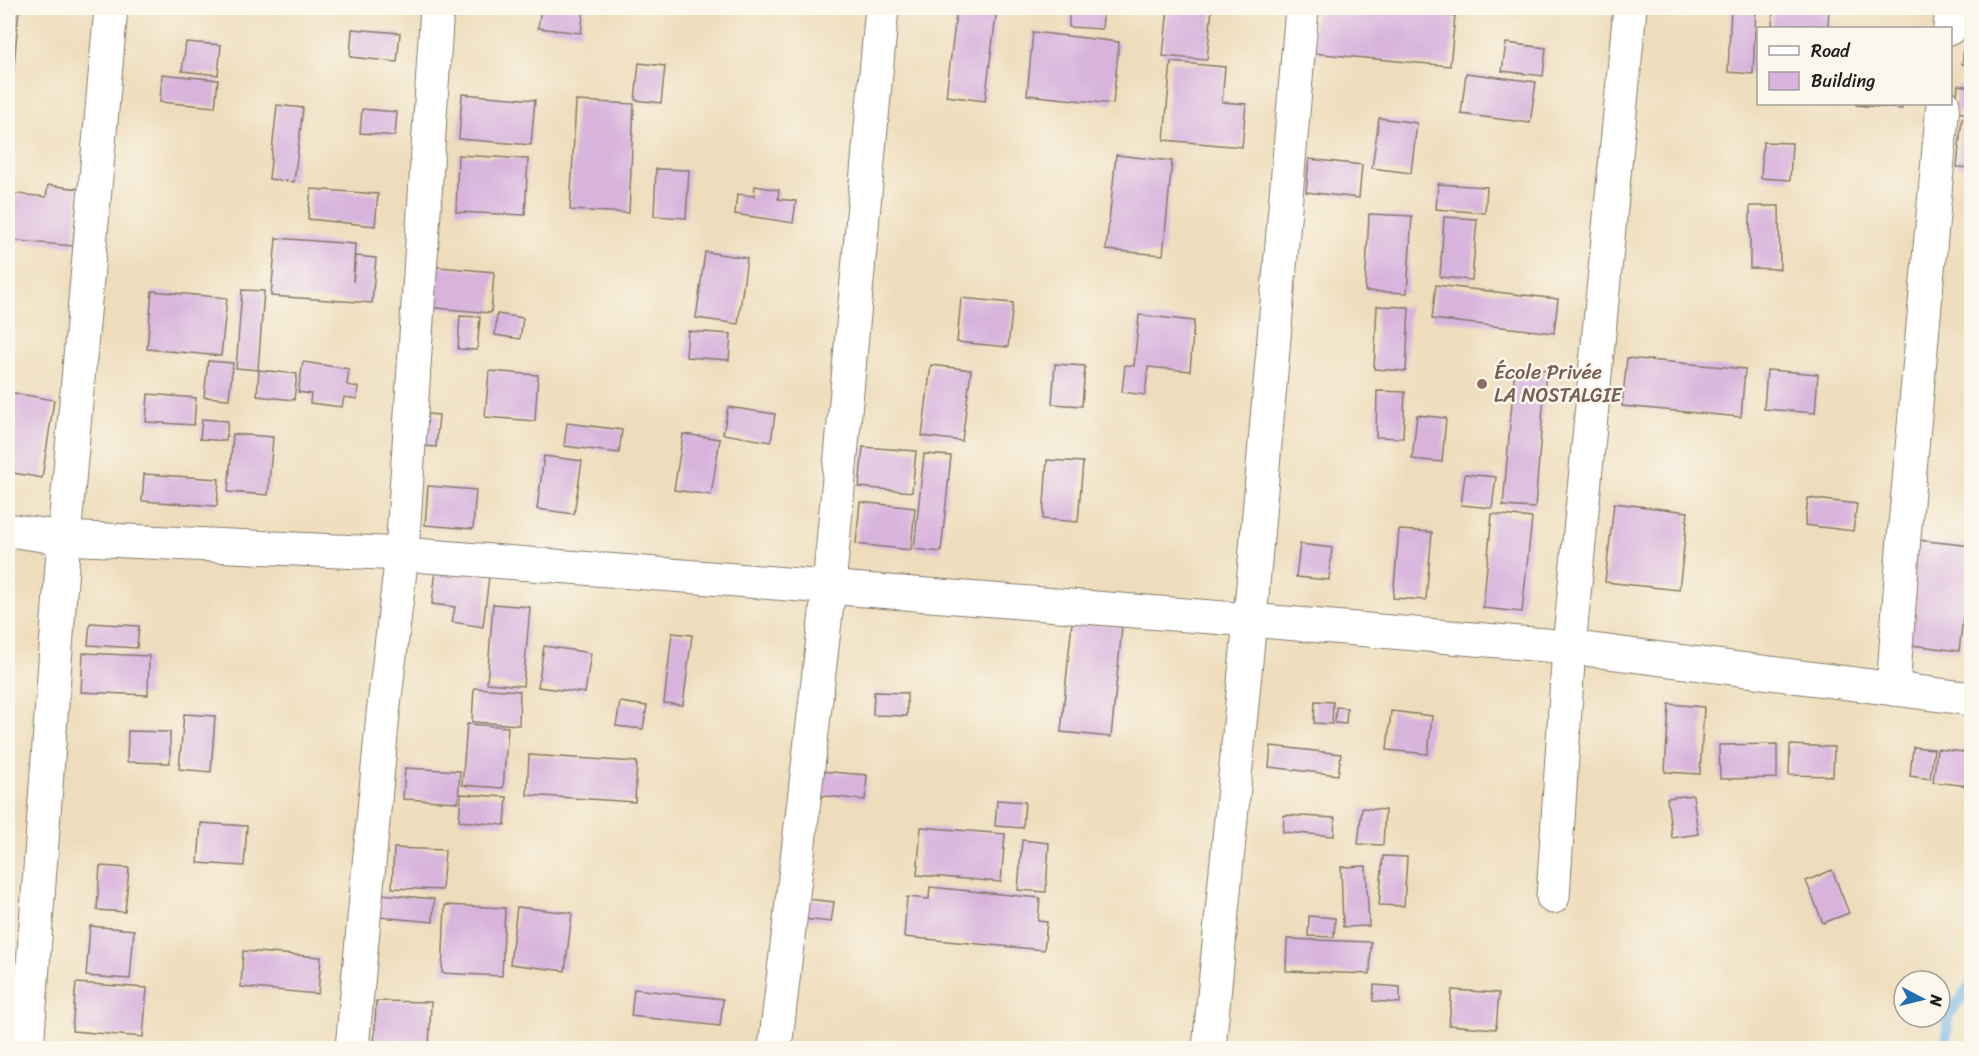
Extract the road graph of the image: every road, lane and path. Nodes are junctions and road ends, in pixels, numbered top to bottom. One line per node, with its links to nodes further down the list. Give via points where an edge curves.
1 (111, 8): 10 (street)
2 (437, 8): 11 (street)
3 (882, 8): 12 (street)
4 (1302, 8): 13 (street)
5 (1630, 8): 14 (street)
6 (1952, 8): 7 (street)
7 (1950, 27)
8 (1943, 105): 15 (street)
9 (8, 530): 10 (street)
10 (64, 538): 11 (street); 18 (street)
11 (402, 554): 12 (street); 19 (street)
12 (829, 587): 13 (street); 20 (street)
13 (1250, 620): 14 (street); 21 (street)
14 (1569, 647): 15 (street); 17 (street)
15 (1893, 690): 16 (street)
16 (1971, 699)
17 (1553, 897)
18 (27, 1048)
19 (352, 1048)
20 (776, 1048)
21 (1209, 1048)

